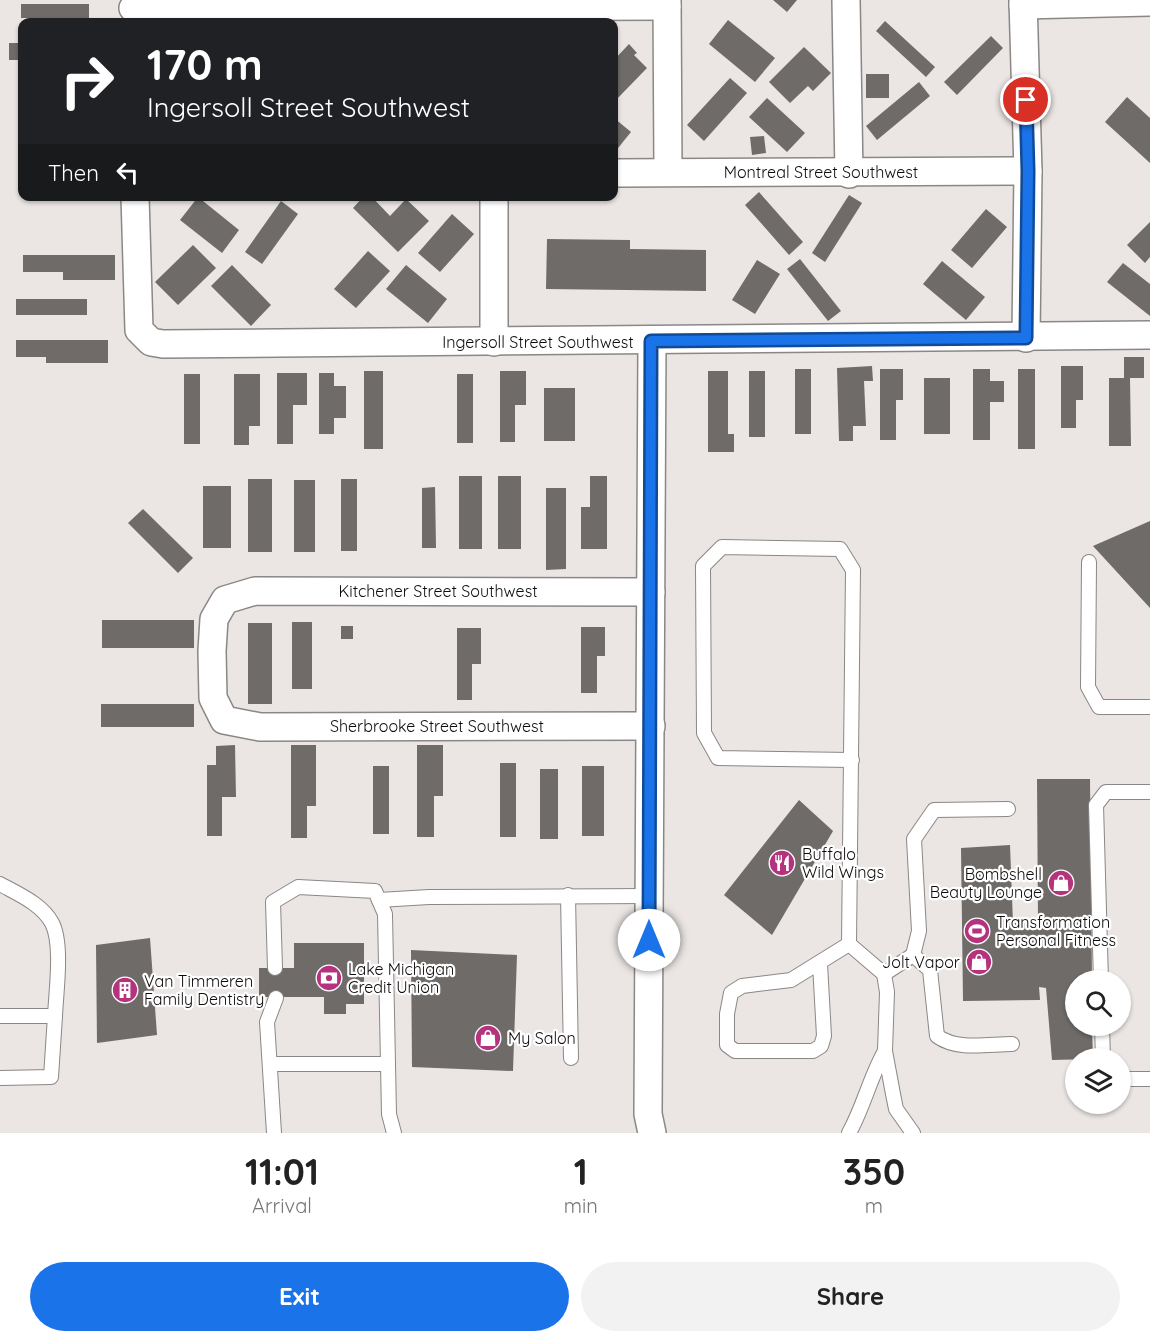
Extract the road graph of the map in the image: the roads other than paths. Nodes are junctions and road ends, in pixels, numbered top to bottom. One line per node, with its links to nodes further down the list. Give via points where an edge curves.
1 (846, 0): 10 (street)
2 (1023, 2): 3 (street); 8 (street)
3 (1150, 2)
4 (488, 3): 5 (street); 6 (street)
5 (667, 3): 7 (street)
6 (133, 10)
7 (668, 171): 9 (street, Montreal Street Southwest); 10 (street, Montreal Street Southwest)
8 (1028, 171): 10 (street, Montreal Street Southwest); 14 (street)
9 (618, 173)
10 (849, 174)
11 (135, 201): 16 (street, Ingersoll Street Southwest, via 139,330 151,342)
12 (494, 201): 16 (street)
13 (1150, 336): 14 (street, Ingersoll Street Southwest)
14 (1026, 338): 15 (street, Ingersoll Street Southwest)
15 (651, 341): 16 (street, Ingersoll Street Southwest); 18 (street)
16 (494, 342)
17 (1089, 562): 19 (lane, via 1088,687 1099,707)
18 (651, 592): 20 (street, Kitchener Street Southwest, via 255,591 225,600 214,619 213,698); 21 (street)
19 (1150, 707)
20 (224, 720): 21 (street, Sherbrooke Street Southwest, via 260,727)
21 (651, 726): 27 (street)
22 (852, 759): 22 (lane, via 853,570 840,549 722,547 703,566 704,733 718,758); 29 (lane)
23 (1150, 792): 33 (lane, via 1106,792 1096,805)
24 (1008, 809): 30 (lane, via 934,810 914,839 919,931)
25 (0, 884): 37 (lane, via 30,900 52,923 57,964)
26 (568, 895): 27 (lane); 28 (lane); 40 (lane)
27 (650, 896): 48 (street, via 648,1114)
28 (379, 900): 32 (lane, via 375,891 298,887 273,902); 42 (lane, via 385,914)
29 (849, 944): 31 (lane); 34 (lane)
30 (913, 955): 34 (lane); 38 (lane, via 930,970 937,1036 958,1044)
31 (820, 964): 31 (lane, via 791,980 742,986 731,993 726,1014 727,1045 735,1051 813,1051 821,1046 824,1036)
32 (274, 968)
33 (1101, 970)
34 (884, 974): 39 (lane, via 888,992)
35 (276, 998): 41 (lane, via 267,1022 267,1050)
36 (0, 1016): 37 (lane)
37 (55, 1016): 43 (lane, via 51,1077)
38 (1012, 1044)
39 (885, 1051): 49 (lane); 50 (lane, via 896,1109)
40 (571, 1058)
41 (272, 1064): 42 (lane); 46 (lane)
42 (388, 1064): 47 (lane, via 389,1114)
43 (0, 1078)
44 (1131, 1079): 45 (lane)
45 (1150, 1079)
46 (274, 1133)
47 (394, 1133)
48 (652, 1133)
49 (849, 1133)
50 (913, 1133)

